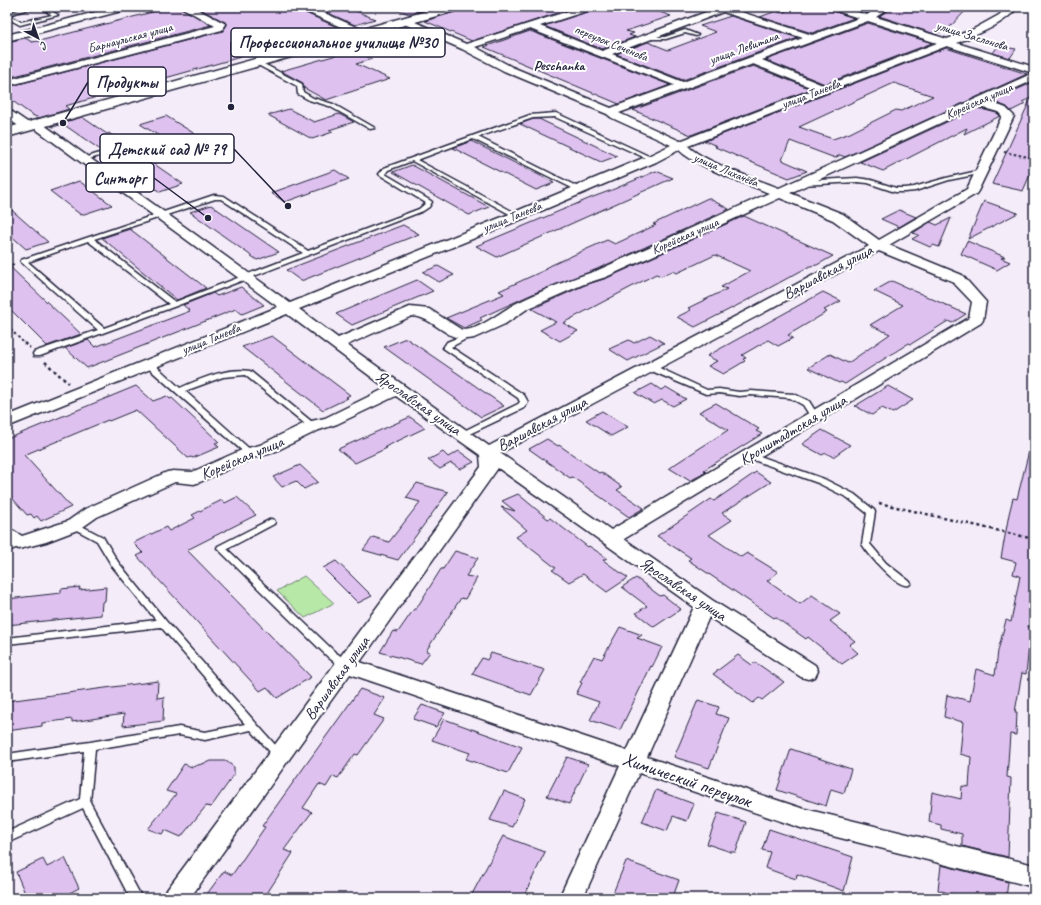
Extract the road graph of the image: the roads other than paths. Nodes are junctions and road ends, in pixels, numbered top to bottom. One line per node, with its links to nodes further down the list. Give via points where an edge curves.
1 (34, 7): 12 (lane)
2 (42, 7): 12 (lane, via 56,15 20,24)
3 (126, 7): 18 (street)
4 (186, 7): 28 (street, Барнаульская улица, via 221,24 219,28)
5 (303, 7): 16 (street)
6 (454, 7): 14 (street)
7 (590, 7): 15 (street)
8 (833, 7): 13 (street, улица Заслонова)
9 (886, 7): 13 (street, улица Левитана)
10 (1013, 7): 21 (street, улица Танеева, via 1002,18)
11 (720, 8): 19 (street); 20 (street)
12 (7, 15)
13 (868, 18): 20 (street, улица Левитана); 21 (street, улица Заслонова)
14 (405, 21): 16 (street); 22 (street, улица Лихачёва)
15 (530, 26): 22 (street); 23 (street, переулок Сеченова)
16 (362, 33): 25 (street)
17 (696, 35): 19 (lane, via 685,31 666,38)
18 (7, 38)
19 (649, 38): 23 (street)
20 (812, 38): 24 (street, улица Левитана)
21 (948, 42): 26 (street, улица Заслонова); 30 (street, улица Танеева)
22 (466, 47): 32 (street, улица Лихачёва)
23 (602, 54): 29 (street, переулок Сеченова)
24 (753, 60): 29 (street, улица Левитана); 30 (street)
25 (258, 63): 34 (street); 35 (lane, via 300,85 300,93 331,105)
26 (1034, 70)
27 (1034, 76): 31 (street, Корейская улица)
28 (7, 83)
29 (682, 86): 32 (street, улица Левитана)
30 (824, 89): 39 (street, улица Танеева)
31 (977, 102): 43 (street, Варшавская улица, via 1002,110 1008,116); 44 (street, Корейская улица)
32 (611, 112): 39 (street, улица Лихачёва)
33 (7, 113): 34 (street, Ярославская улица)
34 (31, 126): 36 (street); 40 (street, Ярославская улица)
35 (372, 128)
36 (7, 133)
37 (473, 137): 41 (lane); 42 (lane, via 532,116 556,115); 45 (lane)
38 (144, 141): 40 (lane)
39 (680, 145): 42 (street, улица Танеева); 46 (street, улица Лихачёва, via 689,154 707,163)
40 (84, 159): 47 (street, Ярославская улица)
41 (412, 159): 48 (lane); 51 (lane, via 386,169 382,174 429,202 427,206)
42 (652, 159): 45 (street, улица Танеева)
43 (982, 172): 44 (lane, via 905,190 895,190 869,181 857,180); 50 (street, Варшавская улица, via 972,191)
44 (798, 183): 46 (street, Корейская улица)
45 (578, 190): 48 (street, улица Танеева)
46 (779, 192): 50 (street, улица Лихачёва, via 838,217); 57 (street, Корейская улица, via 650,252 522,306)
47 (161, 214): 49 (lane); 51 (lane, via 214,197 222,197); 52 (street, Ярославская улица)
48 (516, 216): 54 (street, улица Танеева)
49 (89, 239): 53 (lane); 56 (lane, via 23,261)
50 (878, 246): 55 (street, улица Лихачёва, via 957,278 979,302); 61 (street, Варшавская улица)
51 (308, 254): 52 (lane)
52 (246, 278): 53 (lane); 54 (street, Ярославская улица)
53 (174, 305): 56 (lane)
54 (286, 308): 58 (street, Ярославская улица); 60 (street, улица Танеева)
55 (976, 320): 64 (street, Кронштадтская улица)
56 (103, 332): 59 (lane)
57 (469, 335): 58 (street, via 458,334 424,312 410,311); 67 (lane, via 447,348 521,397 524,402 521,406)
58 (336, 344): 62 (street, Ярославская улица)
59 (37, 354)
60 (149, 364): 63 (lane); 65 (street, улица Танеева)
61 (650, 367): 64 (lane, via 706,392 792,396 806,403); 69 (street, Варшавская улица)
62 (397, 389): 66 (street, Корейская улица, via 331,421); 67 (street, Ярославская улица)
63 (179, 390): 66 (lane, via 238,372 247,373); 68 (lane)
64 (815, 417): 70 (street, Кронштадтская улица)
65 (7, 422)
66 (313, 426): 68 (street, Корейская улица, via 266,449)
67 (463, 435): 69 (street, Ярославская улица)
68 (250, 453): 72 (street, Корейская улица, via 194,478 173,476 91,513)
69 (488, 453): 73 (street, Ярославская улица); 79 (street, Варшавская улица, via 490,467)
70 (750, 456): 73 (street, Кронштадтская улица); 75 (lane, via 821,481 851,496 871,512 866,544 883,565)
71 (271, 522): 79 (lane, via 221,548 332,655)
72 (74, 525): 74 (street, Корейская улица, via 39,538); 77 (lane, via 100,539 115,564)
73 (610, 539): 76 (street, Ярославская улица)
74 (11, 542)
75 (906, 583)
76 (705, 605): 80 (street, Ярославская улица); 85 (street)
77 (163, 623): 78 (lane); 81 (lane)
78 (7, 641)
79 (346, 665): 83 (street, Варшавская улица); 85 (street, Химический переулок)
80 (808, 671)
81 (253, 726): 82 (lane, via 205,736 180,731); 83 (lane)
82 (90, 746): 84 (lane); 86 (lane)
83 (280, 756): 90 (street, Варшавская улица)
84 (7, 758)
85 (633, 761): 88 (street, Химический переулок, via 801,818); 91 (street)
86 (85, 802): 87 (lane); 89 (lane)
87 (7, 838)
88 (1034, 876)
89 (136, 898)
90 (176, 898)
91 (570, 898)

